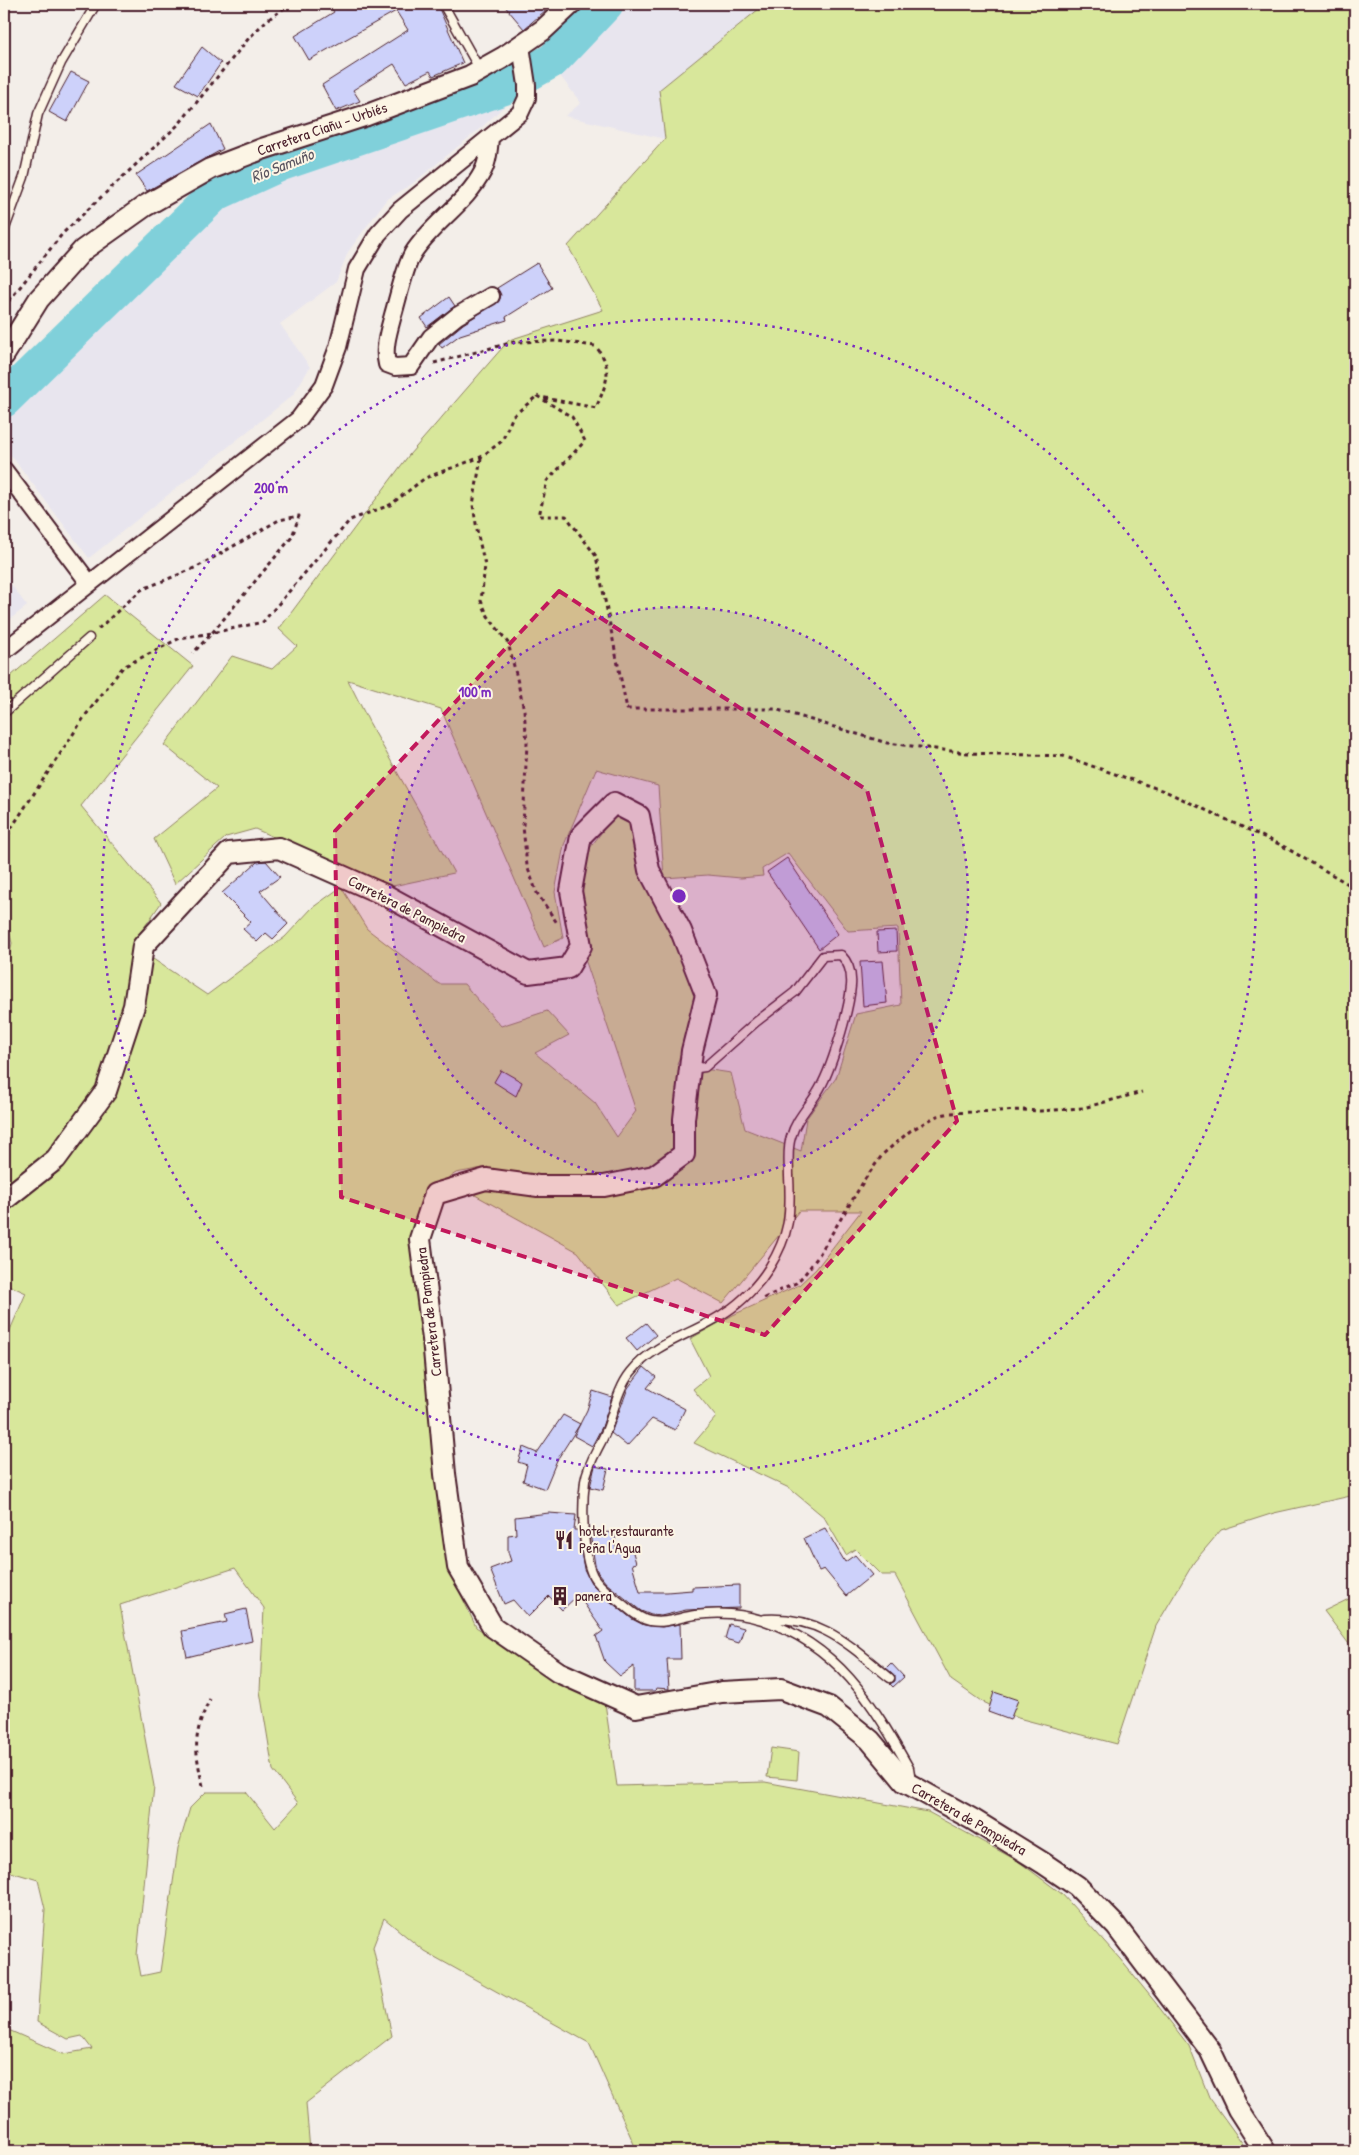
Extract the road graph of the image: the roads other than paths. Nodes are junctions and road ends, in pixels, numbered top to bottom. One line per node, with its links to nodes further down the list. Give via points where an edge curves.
1 (96, 4): 7 (lane, via 61,63 38,114 24,177)
2 (443, 4): 5 (lane)
3 (571, 4): 4 (street, Carretera Ciañu - Urbiés)
4 (522, 53): 5 (street, Carretera Ciañu - Urbiés); 6 (street, via 527,98 520,113)
5 (480, 70): 9 (street, Carretera Ciañu - Urbiés, via 367,115 262,148 210,169 145,206 83,250 39,299)
6 (490, 138): 8 (street, via 483,171 456,206 432,227 412,255 389,331 387,364 411,366 431,337 457,316); 11 (street, via 400,210 378,234 357,269 338,347 324,385 299,419)
7 (4, 231)
8 (491, 296)
9 (4, 355)
10 (4, 470): 11 (street)
11 (88, 583): 13 (street)
12 (88, 638): 14 (lane)
13 (4, 651)
14 (4, 713)
15 (689, 1070): 16 (street, Carretera de Pampiedra, via 706,995 681,931 649,870 639,816 614,803 581,836 571,891 581,946 568,968 528,974 387,896 279,848 229,853 143,946 134,1006 106,1091 56,1159); 17 (lane, via 705,1067 795,992 823,956 841,955 846,960 851,983 834,1055 816,1095 802,1112 788,1150 790,1214 785,1240 757,1284 726,1312 654,1350 631,1372 585,1479 582,1516 590,1568 594,1579 617,1600 650,1621 725,1613); 19 (street, Carretera de Pampiedra, via 684,1154 654,1176 604,1186 538,1186 486,1179 435,1194 420,1239 458,1567 493,1627 558,1672 636,1707 722,1692 781,1689 829,1707 870,1740)
16 (4, 1200)
17 (761, 1619): 18 (lane, via 785,1618 831,1632); 19 (lane, via 815,1645 854,1681 873,1705 909,1768)
18 (890, 1678)
19 (912, 1786): 20 (street, Carretera de Pampiedra, via 1043,1862 1077,1886 1110,1919 1210,2050 1238,2110)
20 (1264, 2151)

